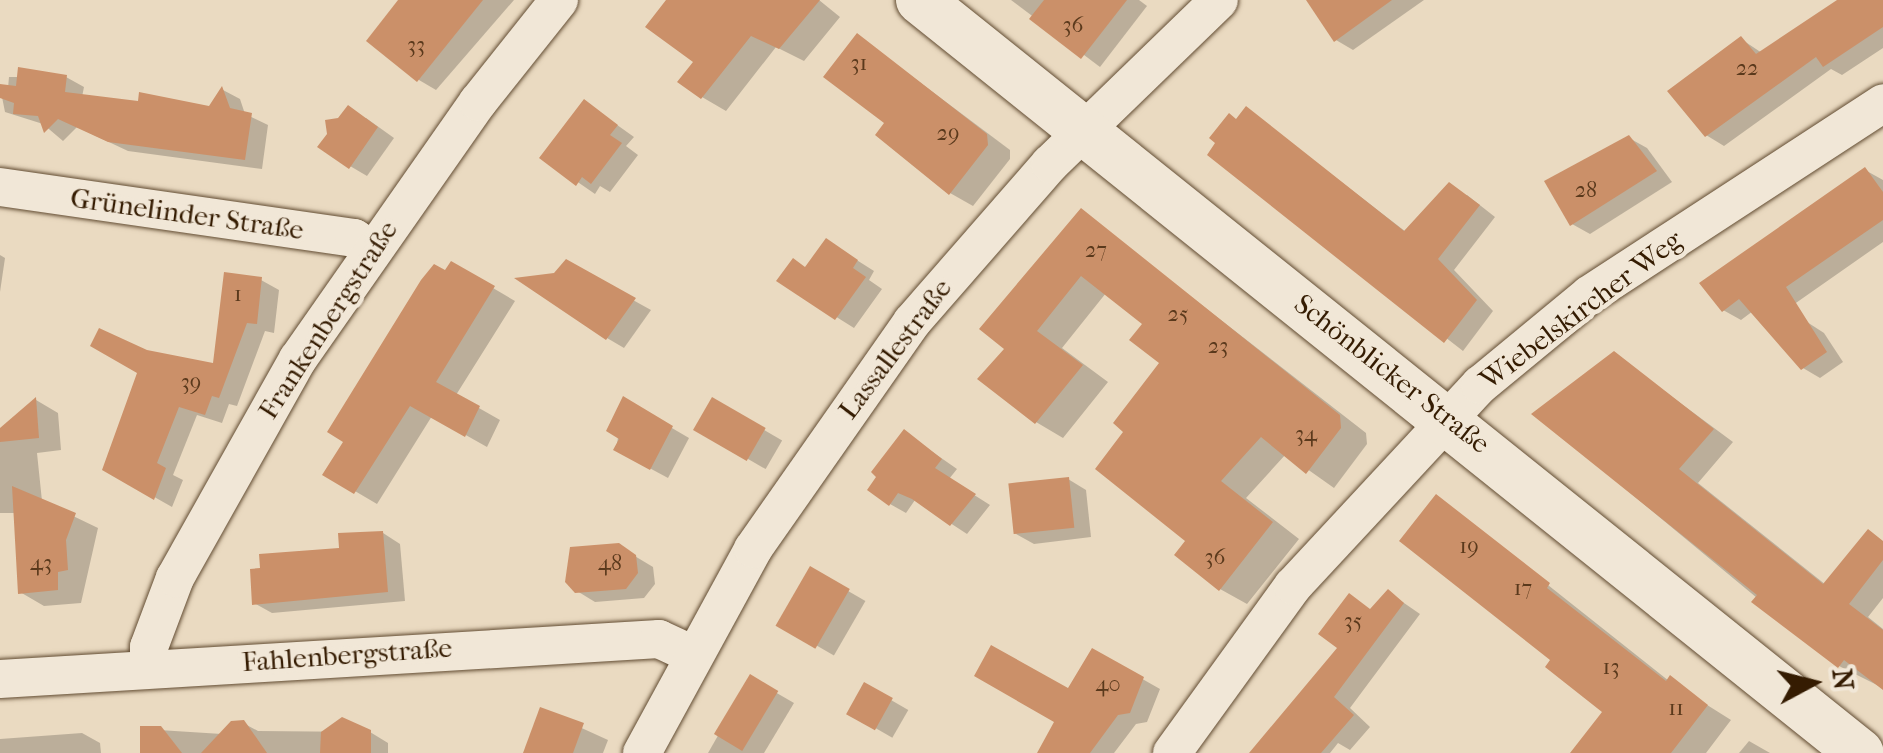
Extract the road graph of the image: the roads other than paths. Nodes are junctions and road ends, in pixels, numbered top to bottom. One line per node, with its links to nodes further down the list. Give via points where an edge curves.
1 (559, 0): 7 (street, Frankenbergstraße)
2 (920, 0): 5 (street, Schönblicker Straße)
3 (1219, 0): 5 (street, Lassallestraße)
4 (1883, 103): 8 (street, Wiebelskircher Weg, via 1590,296)
5 (1082, 131): 8 (street, Schönblicker Straße); 9 (street, Lassallestraße, via 995,223 890,352 754,549)
6 (0, 187): 7 (street, Grünelinder Straße, via 354,238)
7 (371, 248): 10 (street, Frankenbergstraße, via 298,359 175,578 149,647)
8 (1448, 418): 13 (street, Wiebelskircher Weg, via 1293,586); 14 (street, Schönblicker Straße)
9 (692, 654): 10 (street, Fahlenbergstraße, via 659,639); 12 (street, Lassallestraße)
10 (149, 668): 11 (street, Fahlenbergstraße)
11 (0, 679)
12 (642, 753)
13 (1172, 753)
14 (1860, 753)

